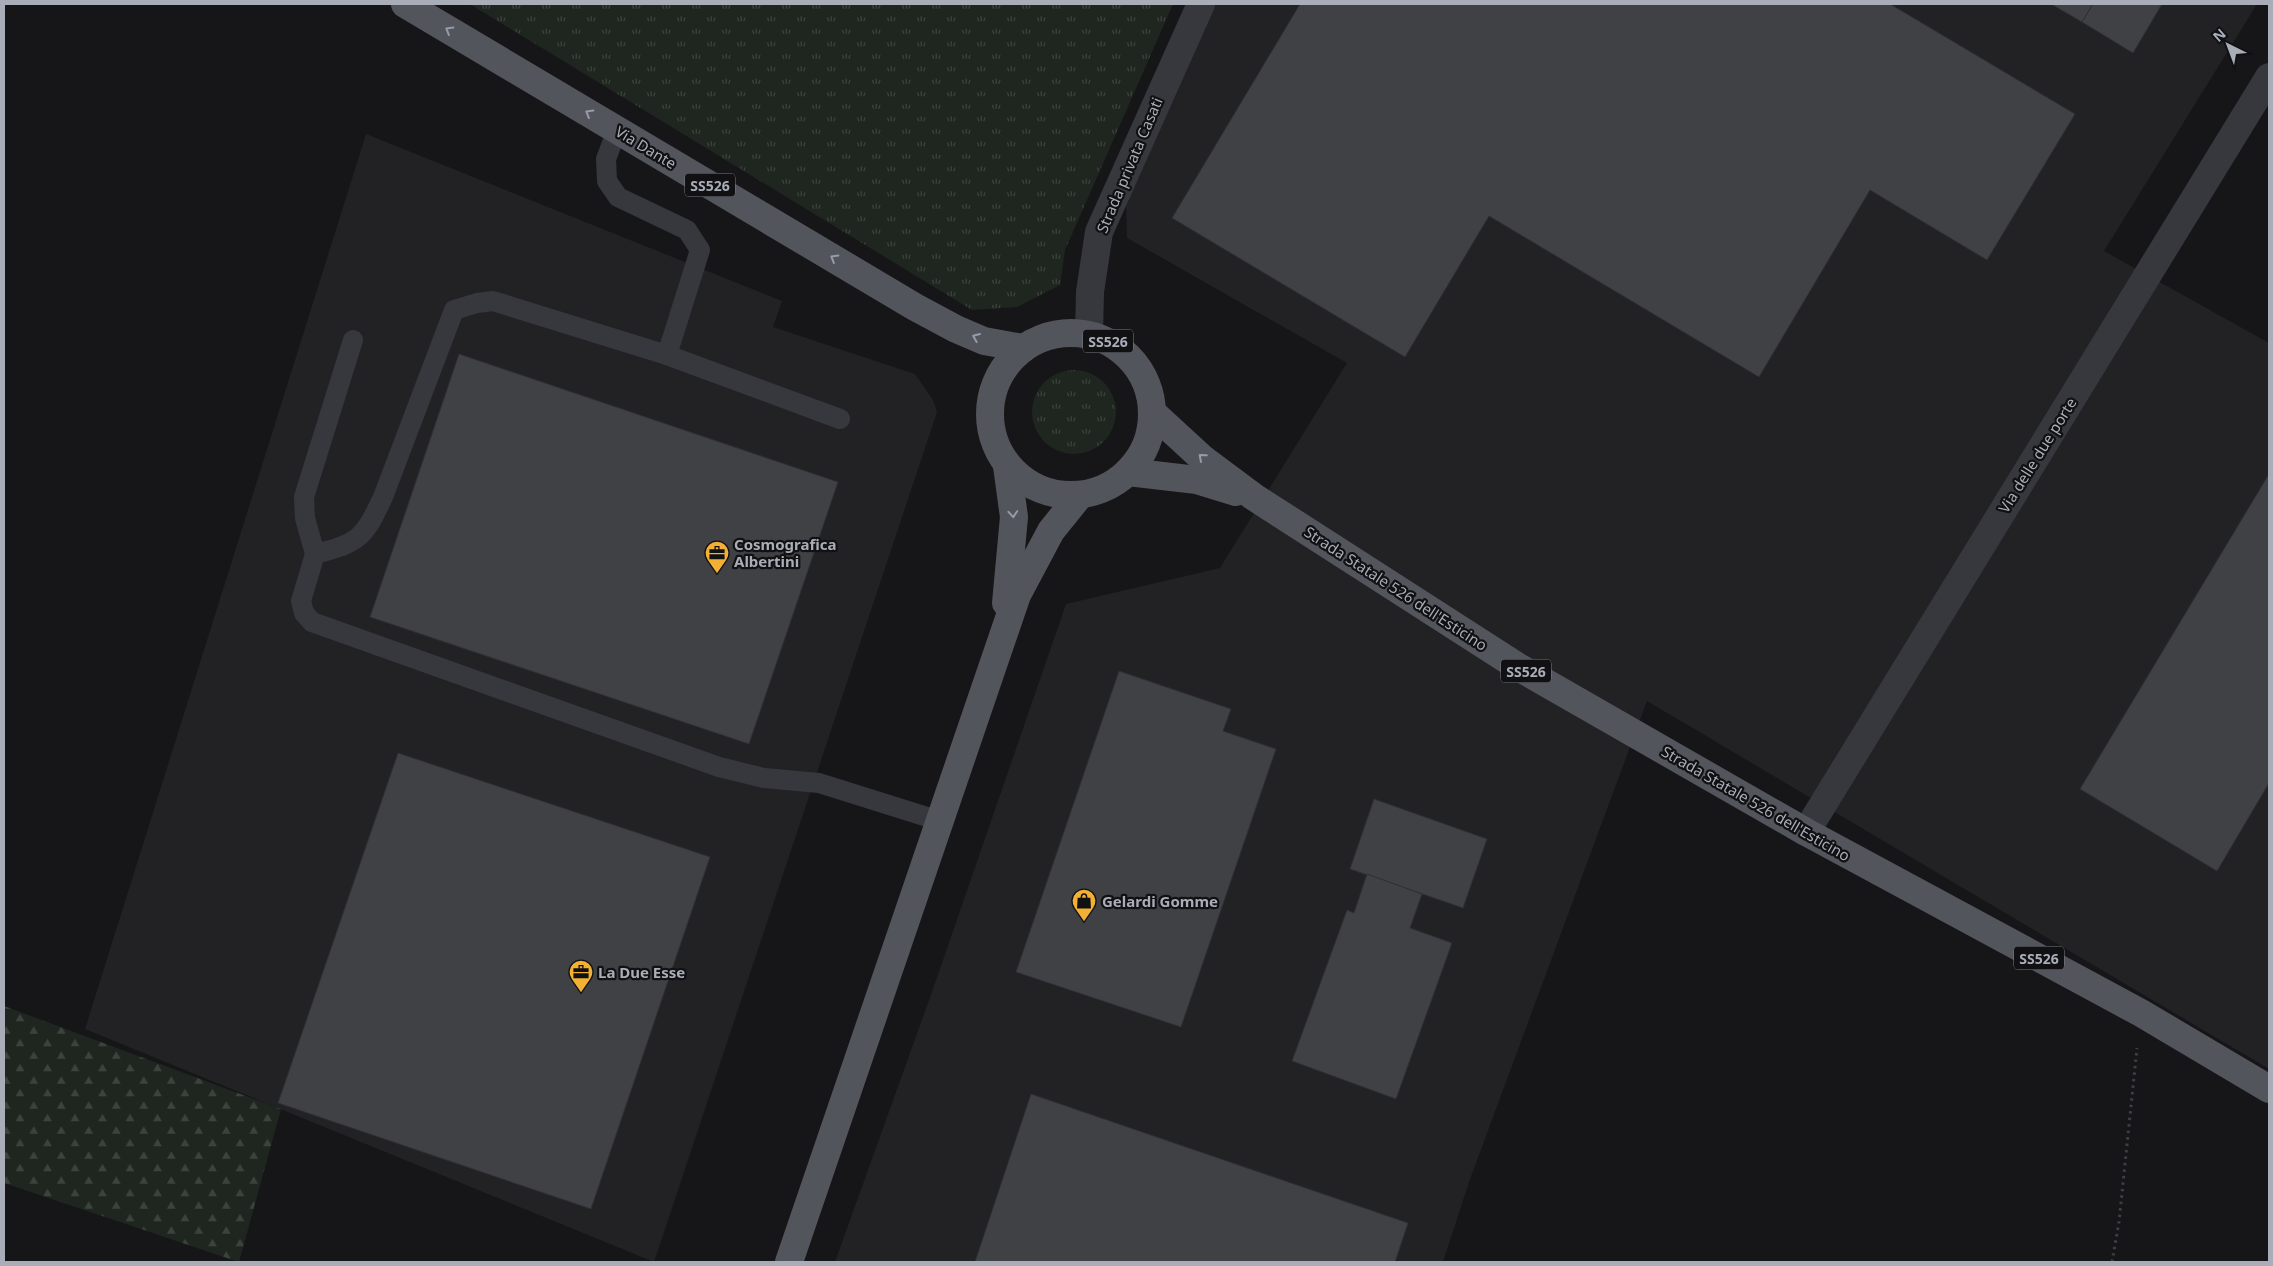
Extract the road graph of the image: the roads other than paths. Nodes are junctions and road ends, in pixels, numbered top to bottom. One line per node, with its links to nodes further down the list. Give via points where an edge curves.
1 (405, 4): 4 (main road, Via Dante / SS526, one-way to 1)
2 (1201, 4): 5 (street, Strada privata Casati, via 1099,232 1090,292)
3 (2269, 77): 18 (street, Via delle due porte)
4 (617, 130): 7 (main road, Via Dante / SS526, one-way to 4, via 984,341 956,329); 8 (lane, via 606,159 607,181 618,198 687,230 700,250)
5 (1089, 334): 7 (main road, SS526, via 1045,336); 9 (main road, SS526, via 1116,346 1134,362 1148,386)
6 (353, 340): 15 (lane, via 304,496 305,518)
7 (1023, 348): 11 (main road, SS526, via 998,375 990,403 991,433)
8 (667, 355): 10 (lane); 15 (lane, via 493,301 477,302 454,310 369,526 356,540)
9 (1153, 414): 12 (main road, SS526, via 1148,441); 14 (main road, Strada Statale 526 dell'Esticino / SS526, one-way to 9, via 1203,459)
10 (840, 419)
11 (1007, 466): 13 (main road, SS526, via 1036,488 1052,494); 16 (main road, one-way to 16, via 1014,518)
12 (1128, 472): 13 (main road, SS526, via 1106,488); 14 (main road, Strada Statale 526 dell'Esticino / SS526, via 1197,480)
13 (1080, 495): 16 (main road, via 1051,531 1031,566)
14 (1254, 497): 18 (main road, Strada Statale 526 dell'Esticino / SS526, via 1520,668)
15 (315, 554): 17 (lane, via 301,601 304,613 312,622 719,766 764,778 819,783)
16 (1002, 639): 17 (main road)
17 (940, 821): 20 (main road)
18 (1806, 832): 19 (main road, Strada Statale 526 dell'Esticino / SS526, via 2141,1012)
19 (2269, 1089)
20 (789, 1262)

